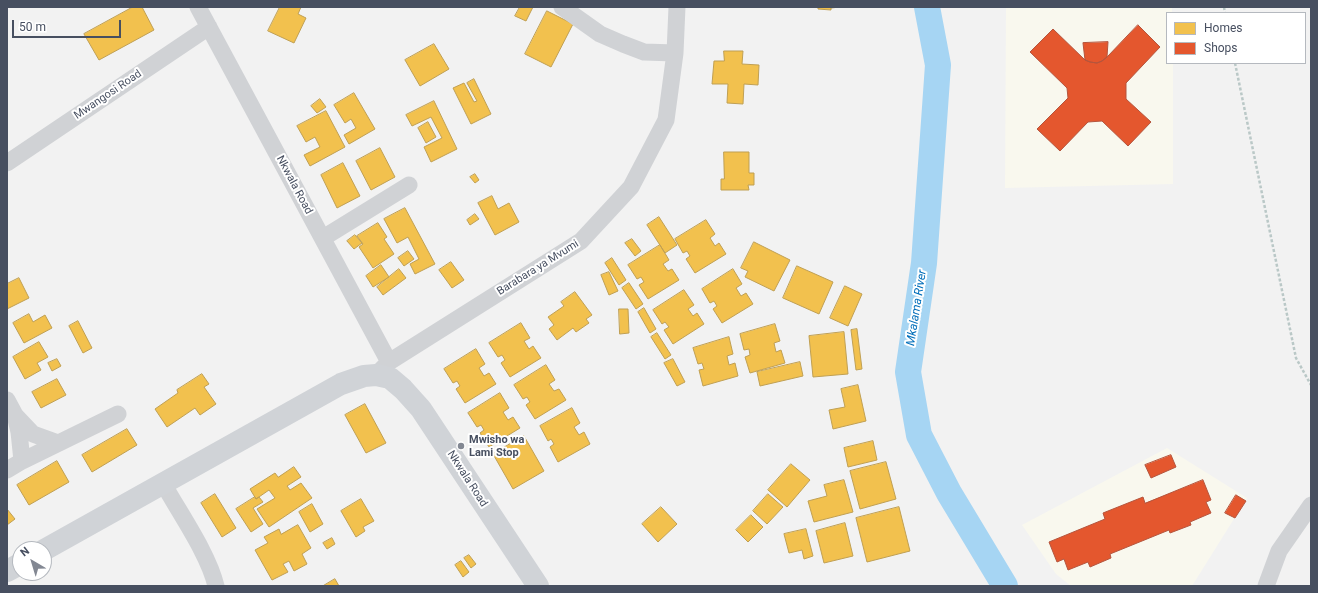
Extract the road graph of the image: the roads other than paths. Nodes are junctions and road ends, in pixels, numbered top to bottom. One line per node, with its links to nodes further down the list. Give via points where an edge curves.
1 (198, 7): 4 (street, Nkwala Road)
2 (562, 7): 5 (street, via 600,34 623,44 644,52)
3 (677, 7): 5 (street, Barabara ya Mvumi)
4 (209, 27): 6 (street, Mwangosi Road); 8 (street, Nkwala Road)
5 (675, 53): 9 (street, Barabara ya Mvumi, via 666,120 631,187 581,241)
6 (7, 163)
7 (409, 185): 8 (street)
8 (322, 238): 9 (street, Nkwala Road)
9 (385, 372): 16 (street, via 341,384); 20 (street, Nkwala Road, via 421,410)
10 (7, 400): 12 (street)
11 (118, 414): 13 (street)
12 (15, 415): 13 (street, via 33,434); 14 (street)
13 (58, 443): 14 (street)
14 (22, 461): 15 (street)
15 (7, 470)
16 (163, 483): 18 (street); 19 (street, via 201,549)
17 (1311, 505): 21 (street, via 1279,551)
18 (52, 545)
19 (216, 586)
20 (538, 586)
21 (1266, 586)

